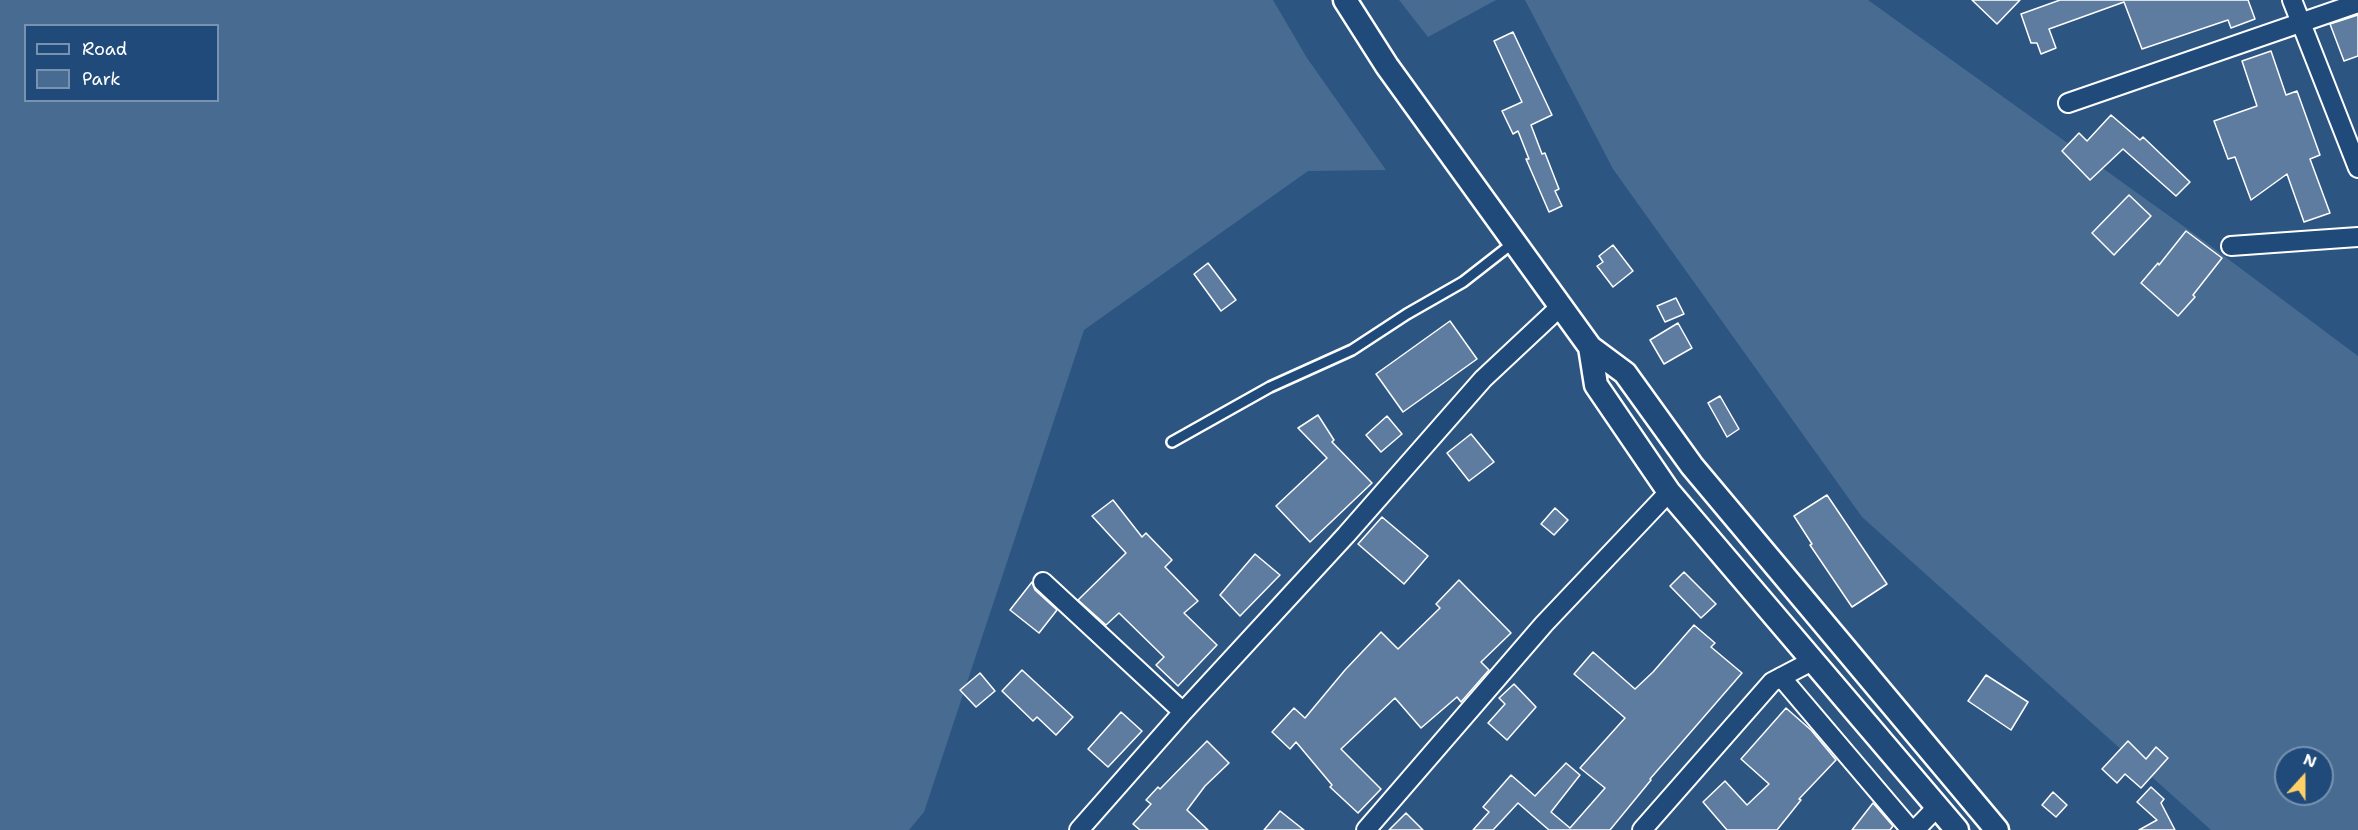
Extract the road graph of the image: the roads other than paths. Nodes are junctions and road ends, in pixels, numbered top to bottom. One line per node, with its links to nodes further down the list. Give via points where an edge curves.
1 (1345, 0): 8 (street, via 1387,66)
2 (2292, 0): 4 (street)
3 (2358, 3): 4 (street)
4 (2301, 24): 5 (street); 6 (street)
5 (2068, 103)
6 (2358, 168)
7 (2358, 237): 9 (street)
8 (1515, 242): 10 (street); 12 (lane, via 1463,282 1352,350 1270,387)
9 (2231, 246)
10 (1561, 306): 11 (street); 17 (street, via 1483,379)
11 (1590, 347): 13 (street, via 1596,385); 24 (street, via 1625,373 1692,466)
12 (1172, 442)
13 (1669, 492): 15 (street); 20 (street, via 1544,624)
14 (1043, 582): 17 (street)
15 (1812, 661): 16 (street); 18 (street)
16 (1781, 677): 21 (street, via 1772,682); 22 (street)
17 (1183, 712): 19 (street)
18 (1937, 807): 22 (street); 23 (street)
19 (1079, 830)
20 (1366, 830)
21 (1642, 830)
22 (1913, 830)
23 (1957, 830)
24 (1997, 830)

